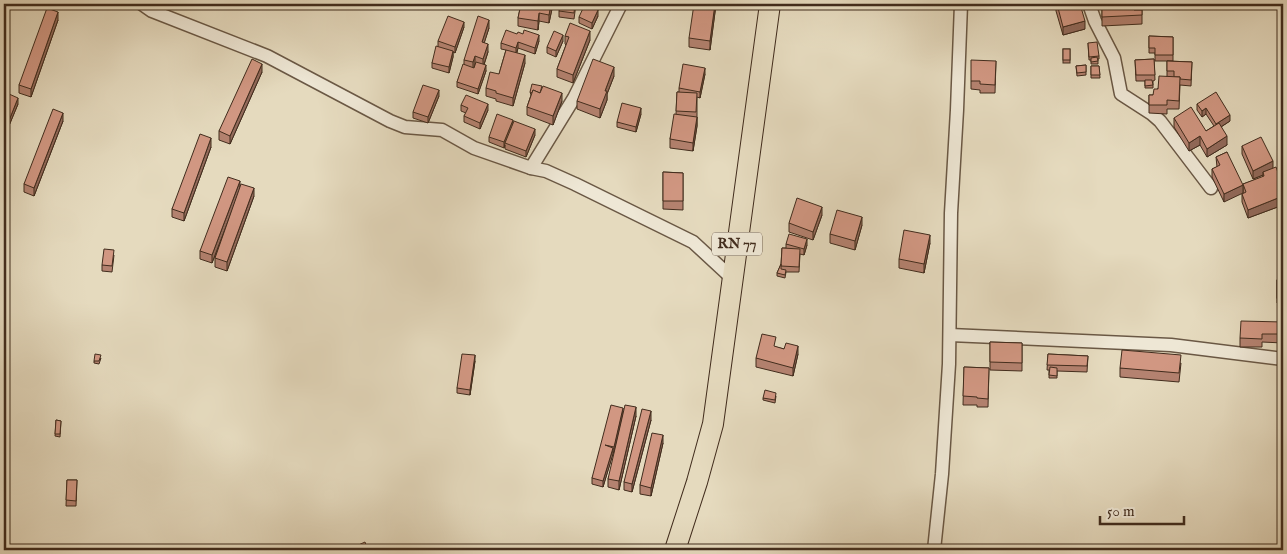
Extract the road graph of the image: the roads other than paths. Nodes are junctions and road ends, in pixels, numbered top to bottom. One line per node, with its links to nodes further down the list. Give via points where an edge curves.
1 (142, 4): 6 (street, via 152,12 267,56 390,121 405,127 442,130 474,148)
2 (621, 4): 6 (street, via 574,98)
3 (770, 4): 8 (main road, RN 77)
4 (961, 4): 9 (street, via 950,213)
5 (1089, 4): 7 (street, via 1094,21 1114,58 1121,94 1160,121)
6 (531, 168): 8 (street, via 546,171 684,237)
7 (1212, 188)
8 (733, 279): 11 (main road, RN 77, via 713,424)
9 (950, 335): 10 (street, via 1171,345); 14 (street)
10 (1283, 359)
11 (697, 482): 12 (main road, RN 77); 13 (main road, RN 77)
12 (675, 550)
13 (686, 550)
14 (934, 550)

